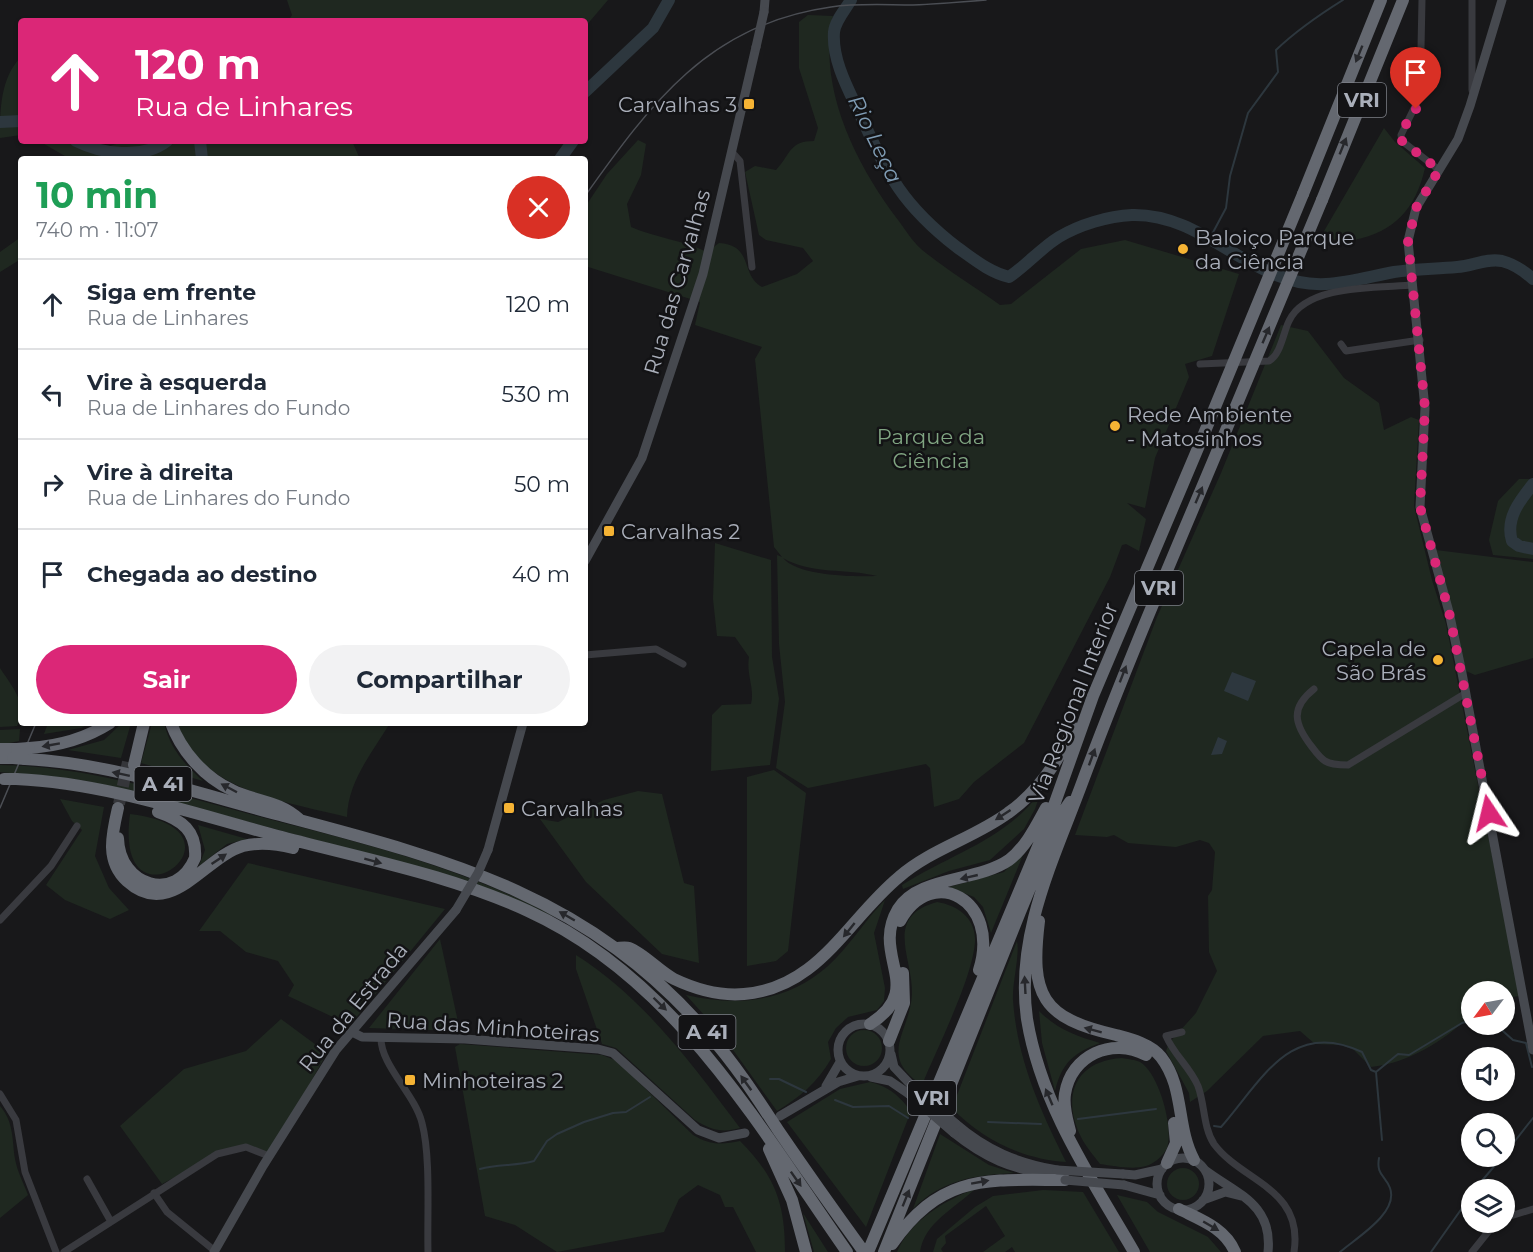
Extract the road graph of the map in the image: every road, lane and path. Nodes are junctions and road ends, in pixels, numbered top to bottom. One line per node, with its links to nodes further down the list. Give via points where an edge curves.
1 (765, 0): 8 (main road, Rua das Carvalhas, bridge)
2 (1381, 0): 20 (highway, Via Regional Interior / VRI, one-way to 20, bridge)
3 (1403, 0): 30 (highway, Via Regional Interior / VRI, one-way to 3, bridge, via 1126,664)
4 (1422, 0): 9 (street, via 1420,96 1401,135 1402,141)
5 (1472, 0): 7 (street)
6 (1502, 0): 7 (main road)
7 (1472, 101): 9 (main road, via 1458,139)
8 (732, 152): 10 (street, via 740,161); 15 (main road, Rua das Carvalhas, via 703,274 642,458)
9 (1439, 170): 11 (main road, via 1413,217 1408,241)
10 (752, 267)
11 (1413, 284): 12 (main road); 14 (street, via 1316,296 1293,314 1276,354 1269,361)
12 (1420, 340): 13 (street, via 1346,351); 19 (main road, via 1425,408 1420,507)
13 (1341, 344)
14 (1200, 364)
15 (588, 556)
16 (588, 655): 17 (street, via 656,649)
17 (683, 664)
18 (1314, 689): 19 (street, via 1301,700 1296,712 1298,723 1324,761 1336,765 1348,765)
19 (1466, 693): 44 (main road)
20 (1094, 696): 28 (highway, Via Regional Interior / VRI); 37 (highway, one-way to 37, via 1079,715 1058,759 1028,796 1008,813 919,861 868,906 827,955 800,976 764,991 721,993 673,979 629,948)
21 (106, 726): 27 (highway, one-way to 27, via 72,742)
22 (137, 726): 23 (highway, via 131,763)
23 (143, 726)
24 (173, 726): 32 (highway, one-way to 24, via 286,808 232,790 209,776 185,750)
25 (522, 726): 40 (main road, Rua da Estrada, bridge, via 509,782 478,873 456,910)
26 (0, 749): 27 (highway)
27 (17, 754): 32 (highway, A 41, one-way to 27, via 133,776)
28 (1063, 778): 38 (highway, one-way to 38, via 1032,833 1010,859 979,874 915,892 899,907 889,934 896,1000 885,1015); 39 (highway, Via Regional Interior / VRI, via 1047,825)
29 (7, 779): 31 (highway, A 41, via 69,785)
30 (1082, 785): 35 (highway, Via Regional Interior / VRI); 77 (highway, one-way to 30, via 1055,828)
31 (132, 798): 34 (highway, A 41); 34 (highway, one-way to 34, via 189,829 196,850 192,867 183,875 165,884 139,880 125,867 118,849 120,809 111,845 115,868 129,883 152,894 183,886 216,860 244,846 278,844 306,851)
32 (300, 820): 37 (highway, A 41, one-way to 32, via 539,900 490,877 418,852)
33 (77, 826): 36 (street, via 51,866)
34 (316, 846): 51 (highway, A 41, one-way to 51, via 482,892 576,937 663,1006 706,1055)
35 (1040, 897): 53 (highway, Via Regional Interior / VRI, one-way to 35, via 1044,1085 1027,1017 1027,939); 55 (highway, one-way to 35, via 1184,1136 1178,1090 1159,1054 1127,1038 1074,1024 1051,1005 1038,984 1034,958)
36 (0, 920)
37 (616, 948): 75 (highway, A 41, one-way to 37, via 710,1035 648,973)
38 (870, 1024): 43 (main road, via 878,1028); 45 (main road, via 846,1030 838,1045)
39 (961, 1026): 43 (highway, via 982,959 982,924 978,914 961,898 931,895 911,905 900,922 897,946 904,1003); 76 (highway, Via Regional Interior / VRI)
40 (352, 1032): 42 (main road, Rua das Minhoteiras, via 362,1037); 54 (main road, Rua da Estrada, via 312,1086)
41 (1182, 1032): 81 (street, via 1166,1036 1194,1077 1214,1143 1227,1158 1277,1194 1292,1225)
42 (381, 1037): 52 (main road, Rua das Minhoteiras, via 598,1049 613,1053 699,1130 719,1138); 73 (street, via 385,1056 408,1091 422,1123)
43 (890, 1047): 46 (main road, via 888,1060 879,1072); 47 (main road, via 894,1068)
44 (1533, 1050)
45 (840, 1062): 46 (main road, via 851,1073); 48 (main road)
46 (862, 1076): 47 (main road, via 890,1081); 48 (main road, via 838,1082)
47 (910, 1090): 58 (main road, bridge, via 977,1151 1000,1163)
48 (821, 1092): 50 (main road)
49 (0, 1094): 70 (street, via 16,1120 25,1172)
50 (780, 1116)
51 (762, 1131): 69 (highway, A 41, one-way to 69); 74 (highway, via 792,1200)
52 (746, 1133)
53 (1073, 1147): 56 (highway, via 1064,1107 1075,1069 1087,1057 1107,1048 1128,1048 1155,1061 1168,1084 1176,1143); 78 (highway, Via Regional Interior / VRI)
54 (269, 1156): 60 (street, via 246,1147 218,1154); 72 (main road, Rua da Estrada)
55 (1194, 1160): 56 (main road, via 1185,1158); 57 (main road)
56 (1165, 1166): 58 (main road, bridge, via 1135,1175); 61 (main road, via 1158,1182)
57 (1205, 1170): 62 (main road); 63 (main road, via 1209,1186)
58 (1061, 1175): 61 (main road, bridge); 77 (highway, one-way to 58, via 915,1214 947,1192 1000,1178)
59 (87, 1179): 67 (street)
60 (154, 1193): 67 (street); 72 (street, via 167,1212)
61 (1160, 1195): 64 (main road)
62 (1248, 1198): 63 (main road, via 1225,1192); 80 (main road, via 1263,1218 1269,1238)
63 (1203, 1200): 64 (main road, via 1196,1206)
64 (1179, 1209): 79 (highway, one-way to 79, via 1218,1229 1230,1240)
65 (1533, 1209): 66 (street)
66 (1515, 1215)
67 (110, 1220): 71 (street)
68 (1487, 1233): 82 (street)
69 (846, 1250)
70 (56, 1252)
71 (64, 1252)
72 (214, 1252)
73 (428, 1252)
74 (806, 1252)
75 (864, 1252)
76 (868, 1252)
77 (885, 1252)
78 (1134, 1252)
79 (1235, 1252)
80 (1268, 1252)
81 (1294, 1252)
82 (1472, 1252)

